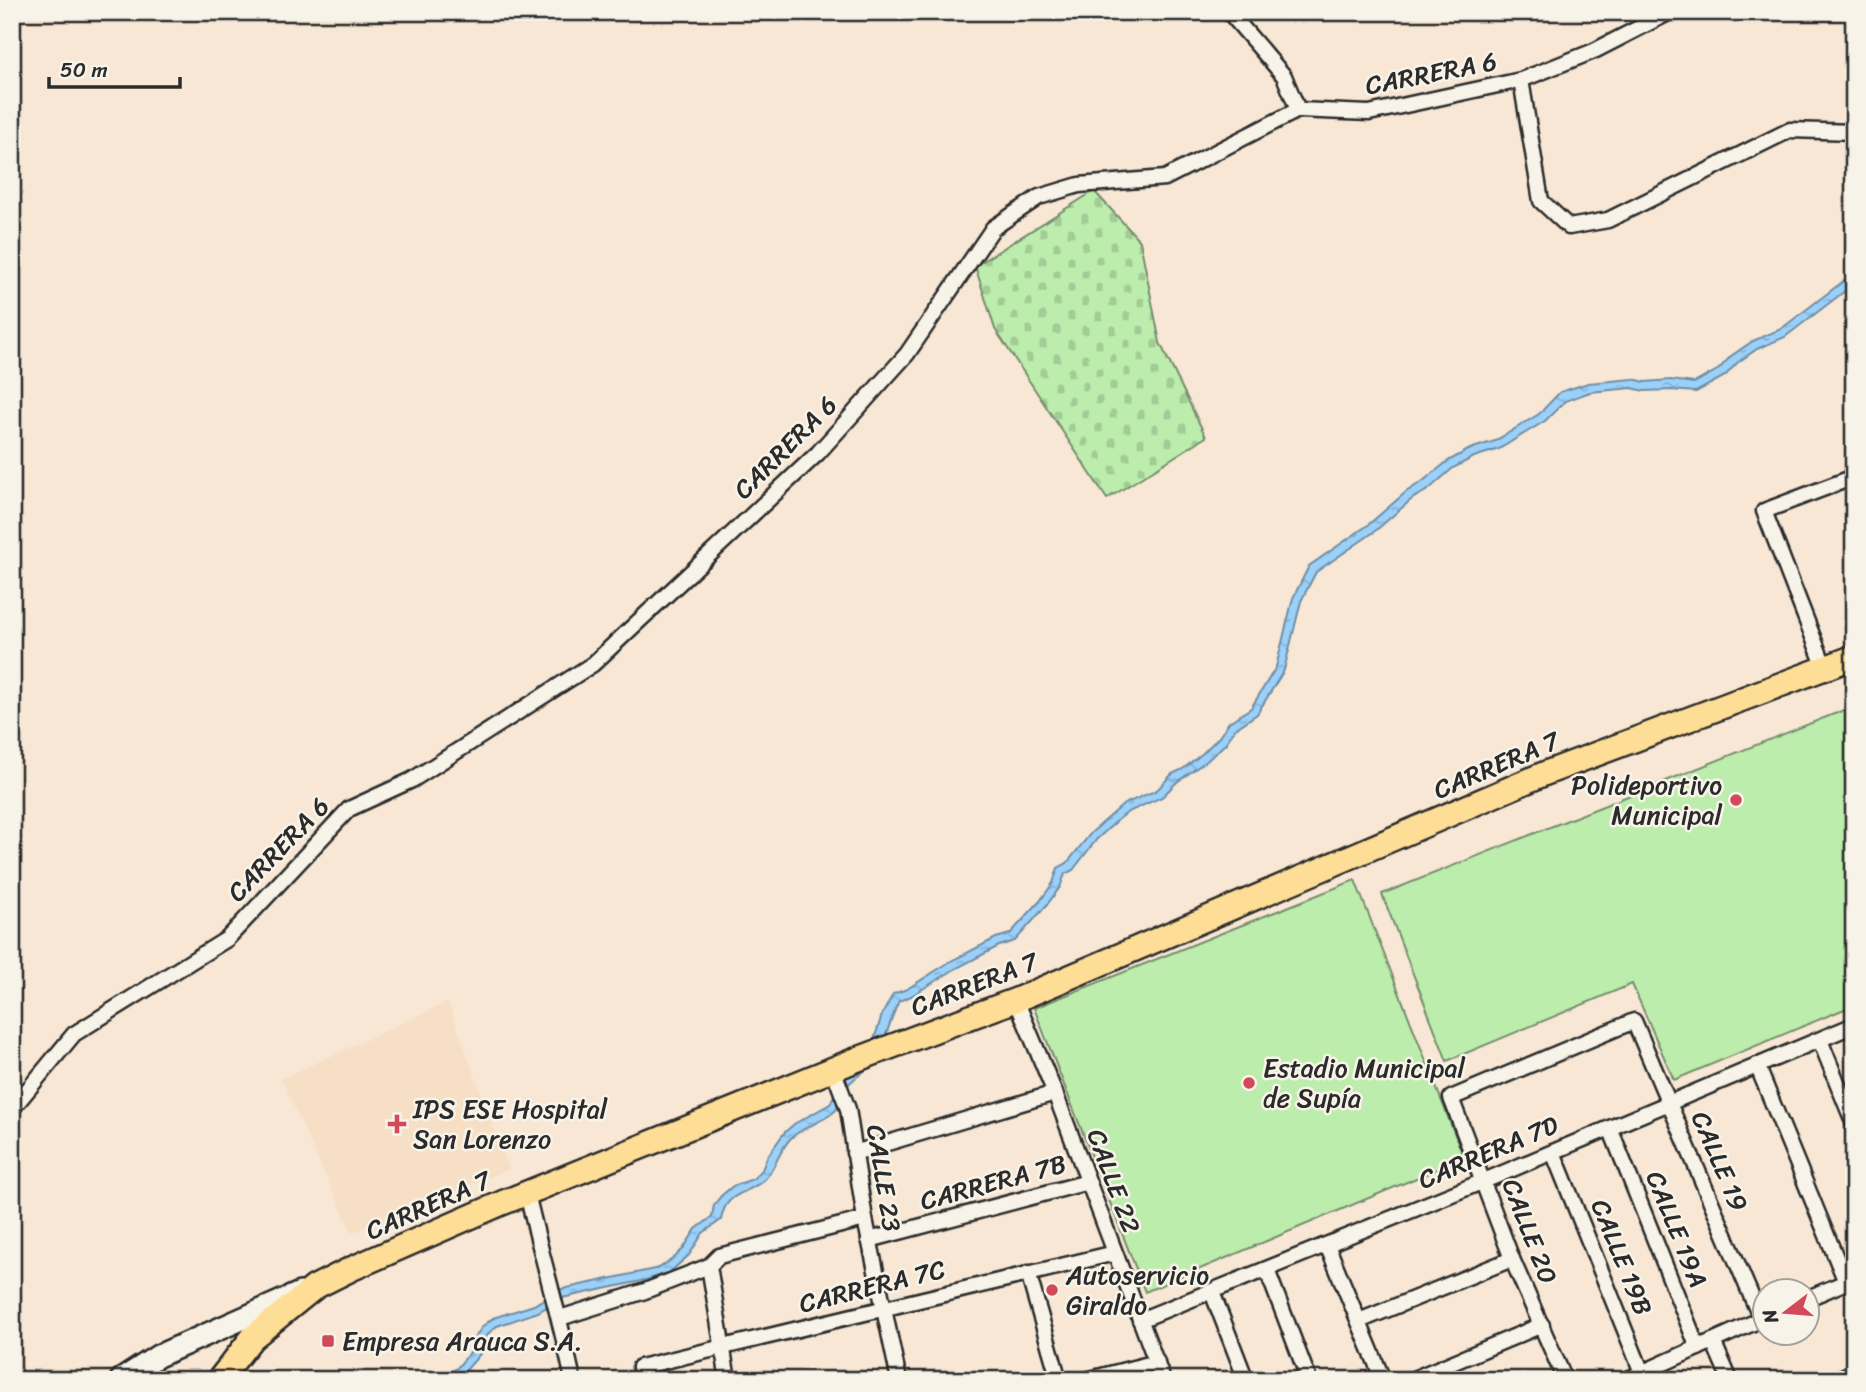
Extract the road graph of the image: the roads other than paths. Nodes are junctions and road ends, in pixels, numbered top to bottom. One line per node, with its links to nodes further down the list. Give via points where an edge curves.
1 (1229, 12): 4 (street, via 1284,76)
2 (1670, 12): 3 (street, CARRERA 6, via 1594,51)
3 (1521, 80): 4 (street, CARRERA 6, via 1369,113); 5 (street, via 1542,201 1569,228 1608,220 1790,130)
4 (1298, 110): 17 (street, CARRERA 6, via 1165,178 1079,185 1039,197 993,228 907,354 818,453 593,664 412,780 349,809 227,939 74,1034)
5 (1854, 132)
6 (1854, 477): 8 (street, via 1764,511)
7 (1854, 657): 8 (main road, CARRERA 7)
8 (1825, 668): 9 (main road, CARRERA 7, via 1546,773)
9 (1016, 999): 13 (main road, CARRERA 7, via 888,1046); 14 (street, CALLE 22)
10 (1854, 1025): 11 (street, CARRERA 7D)
11 (1820, 1040): 12 (street, CARRERA 7D); 18 (street)
12 (1757, 1065): 16 (street, CARRERA 7D); 33 (street)
13 (836, 1074): 21 (street, CALLE 23, via 848,1109); 24 (main road, CARRERA 7)
14 (1055, 1093): 21 (street); 23 (street, CALLE 22)
15 (1451, 1098): 16 (street, CALLE 19, via 1634,1021); 22 (street, CALLE 20)
16 (1669, 1104): 19 (street, CARRERA 7D); 35 (street, CALLE 19)
17 (12, 1109)
18 (1854, 1124)
19 (1610, 1128): 20 (street, CARRERA 7D); 46 (street, CALLE 19A)
20 (1553, 1152): 22 (street, CARRERA 7D); 50 (street, CALLE 19B)
21 (854, 1153): 25 (street, CALLE 23)
22 (1484, 1181): 27 (street, CARRERA 7D); 29 (street, CALLE 20)
23 (1088, 1182): 26 (street, CARRERA 7B); 28 (street, CALLE 22)
24 (527, 1193): 34 (main road, CARRERA 7); 39 (street)
25 (865, 1219): 26 (street, CALLE 23); 30 (street)
26 (869, 1240): 38 (street, CALLE 23)
27 (1327, 1245): 31 (street, CARRERA 7D); 41 (street)
28 (1115, 1253): 32 (street, CARRERA 7C); 40 (street, CALLE 22)
29 (1512, 1259): 41 (street); 43 (street, CALLE 20)
30 (714, 1261): 39 (street, via 645,1291); 45 (street)
31 (1266, 1270): 36 (street, CARRERA 7D); 60 (street)
32 (1028, 1273): 38 (street, CARRERA 7C); 56 (street)
33 (1850, 1281): 37 (street)
34 (315, 1287): 51 (main road, CARRERA 7, via 158,1356); 52 (main road, via 252,1338)
35 (1750, 1288)
36 (1212, 1292): 40 (street, CARRERA 7D); 59 (street)
37 (1820, 1294)
38 (884, 1309): 45 (street, CARRERA 7C); 55 (street, CALLE 23)
39 (559, 1314): 53 (street)
40 (1140, 1320): 47 (street, CALLE 22)
41 (1359, 1321): 61 (street)
42 (1750, 1324): 44 (street)
43 (1542, 1325): 62 (street); 63 (street, CALLE 20)
44 (1713, 1341): 46 (street); 65 (street)
45 (721, 1347): 48 (street, CARRERA 7C); 54 (street)
46 (1698, 1348): 50 (street)
47 (1157, 1362): 57 (street); 58 (street, CALLE 22)
48 (640, 1367)
49 (1854, 1372): 66 (street)
50 (1644, 1376): 64 (street)
51 (121, 1380)
52 (219, 1380)
53 (573, 1380)
54 (728, 1380)
55 (899, 1380)
56 (1059, 1380)
57 (1086, 1380)
58 (1163, 1380)
59 (1246, 1380)
60 (1309, 1380)
61 (1383, 1380)
62 (1411, 1380)
63 (1565, 1380)
64 (1626, 1380)
65 (1730, 1380)
66 (1835, 1380)

